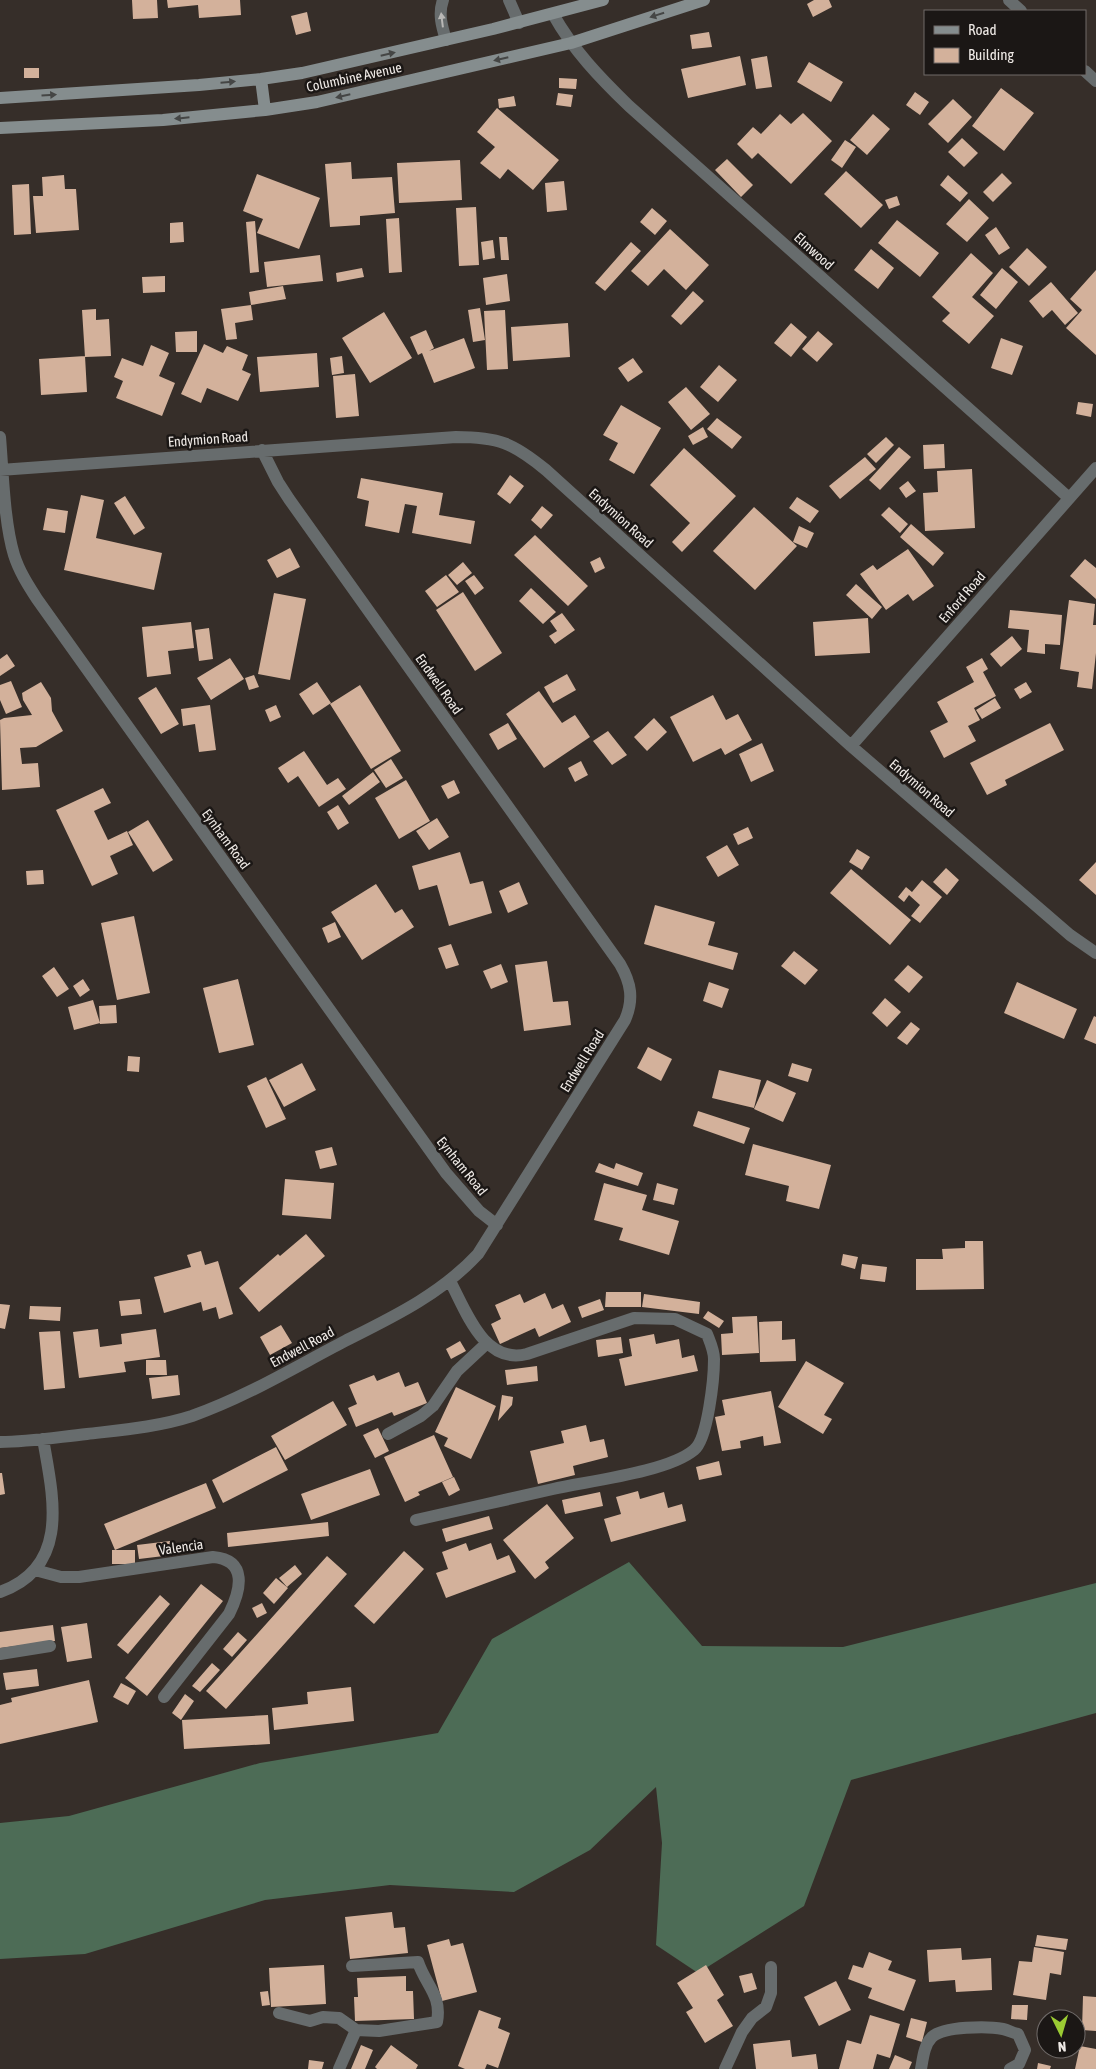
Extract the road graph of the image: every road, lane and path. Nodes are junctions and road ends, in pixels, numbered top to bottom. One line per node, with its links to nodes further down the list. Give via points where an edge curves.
1 (443, 0): 9 (street, one-way to 1, via 441,24)
2 (509, 0): 8 (street)
3 (603, 0): 7 (main road, Columbine Avenue)
4 (704, 0): 10 (main road, Columbine Avenue, one-way to 10)
5 (1009, 0): 6 (street)
6 (1020, 10)
7 (553, 14): 8 (main road, Columbine Avenue); 10 (street, Elmwood)
8 (519, 23): 9 (main road, Columbine Avenue)
9 (446, 40): 12 (main road, Columbine Avenue, one-way to 9, via 302,73)
10 (571, 43): 15 (main road, Columbine Avenue, one-way to 15, via 317,102); 21 (street, Elmwood, via 594,72 629,106)
11 (1086, 72): 13 (street)
12 (261, 79): 14 (main road, Columbine Avenue, one-way to 12); 15 (main road)
13 (1096, 81)
14 (0, 98)
15 (265, 110): 16 (main road, Columbine Avenue, one-way to 16, via 163,120)
16 (0, 128)
17 (0, 437): 20 (street, Eynham Road)
18 (262, 450): 20 (street, Endymion Road); 22 (street, Endymion Road, via 463,437 495,439 515,446 546,470); 24 (street, Endwell Road, via 289,500 620,964 630,987 630,1009 625,1020)
19 (1096, 468): 21 (street, Enford Road)
20 (1, 470): 24 (street, Eynham Road, via 14,555 37,599 446,1173)
21 (1069, 498): 22 (street, Enford Road)
22 (851, 746): 23 (street, Endymion Road, via 1070,935)
23 (1096, 953)
24 (497, 1225): 25 (street, Endwell Road, via 478,1254)
25 (450, 1281): 26 (street); 28 (street, Endwell Road, via 402,1312 268,1383 221,1404 190,1416 149,1425)
26 (486, 1343): 27 (street, via 457,1371 433,1406); 30 (street, via 502,1354 518,1356 634,1318 675,1319 686,1323 707,1334 714,1359 702,1441 684,1458 644,1470)
27 (388, 1434)
28 (43, 1439): 29 (street, Endwell Road); 31 (street, via 53,1496 53,1526)
29 (0, 1442)
30 (416, 1520)
31 (35, 1570): 32 (street); 35 (street, Valencia, via 62,1577 79,1577 213,1558 230,1561 238,1575 237,1598 229,1614)
32 (0, 1592)
33 (50, 1646): 34 (street)
34 (0, 1654)
35 (164, 1697)
36 (352, 1966): 39 (street, via 418,1962 440,2009 437,2022 379,2032)
37 (771, 1967): 41 (street, via 771,1993 766,2007 742,2032)
38 (279, 2013): 39 (street, via 310,2021 323,2017 339,2018)
39 (356, 2030): 40 (street)
40 (339, 2069)
41 (725, 2069)
42 (921, 2069): 43 (street, via 930,2038 951,2028 1004,2029 1018,2034 1025,2050 1019,2064)
43 (1010, 2069)

